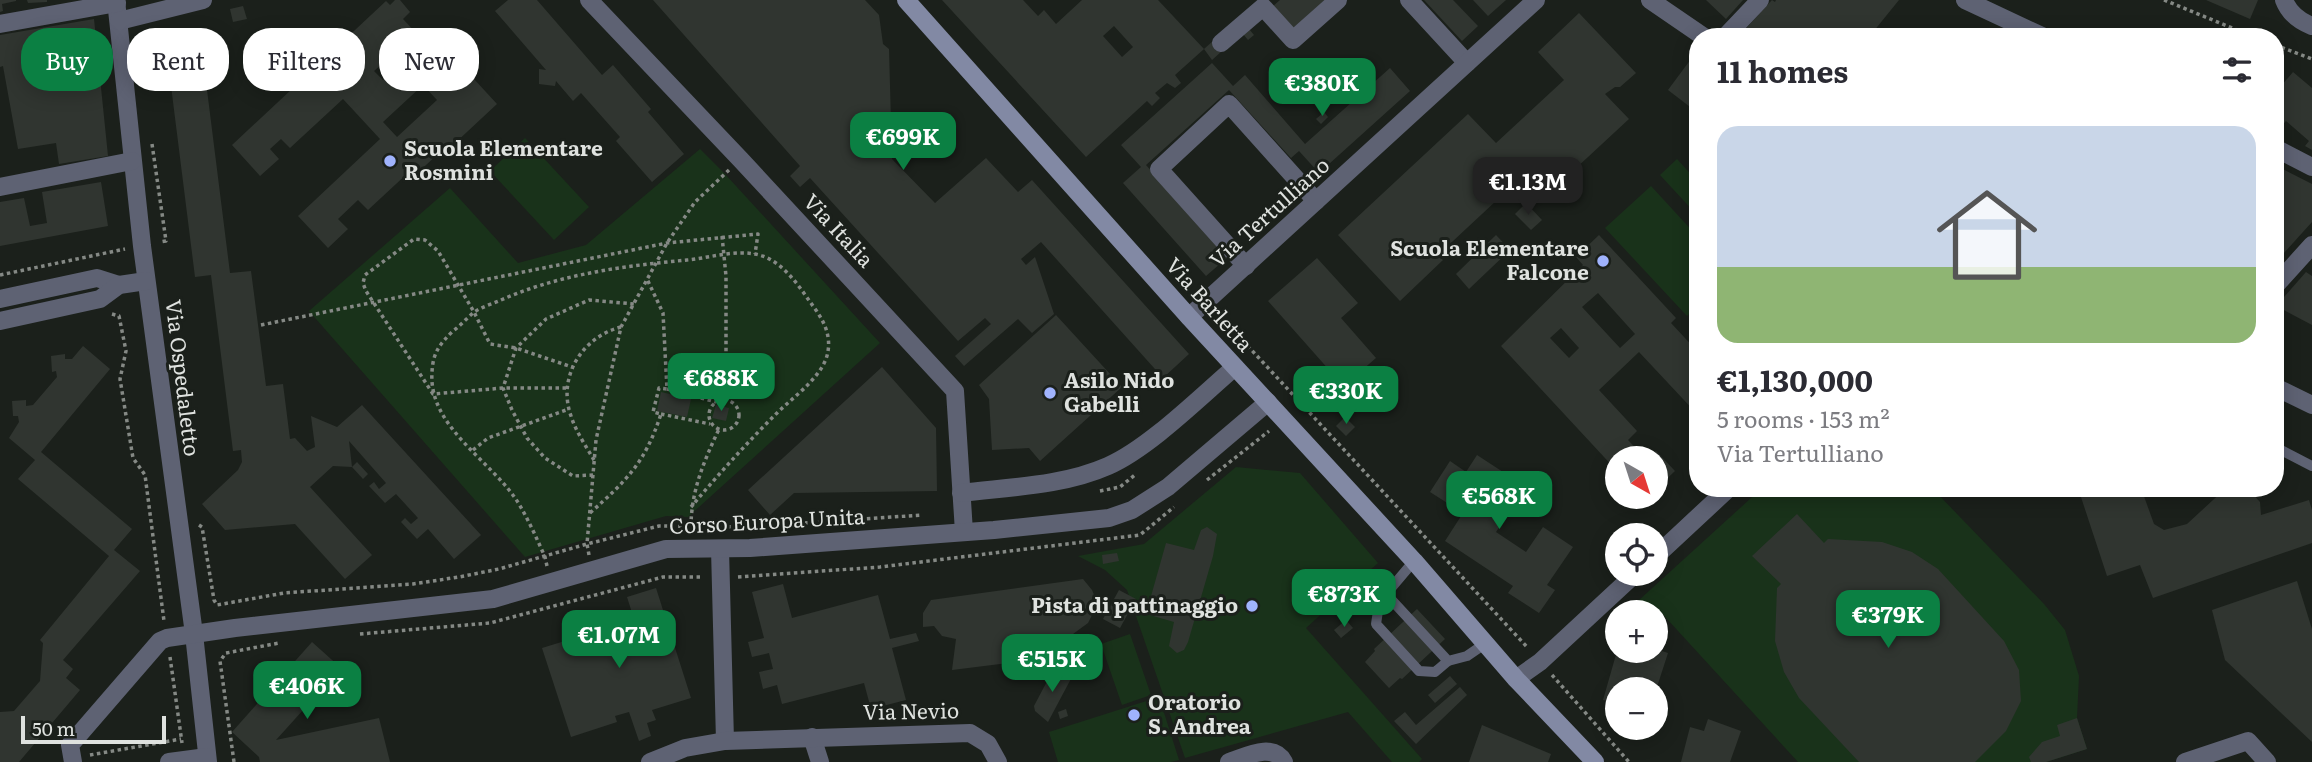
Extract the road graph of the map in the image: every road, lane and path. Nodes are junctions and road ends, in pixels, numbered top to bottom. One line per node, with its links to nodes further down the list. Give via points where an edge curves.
1 (203, 0): 13 (street)
2 (589, 0): 25 (street, Via Italia)
3 (906, 0): 48 (main road, Via Barletta)
4 (1338, 0): 20 (street, via 1293,40 1263,7)
5 (1409, 0): 23 (street)
6 (1536, 0): 23 (street, Via Tertulliano)
7 (1650, 0): 16 (street)
8 (1760, 0): 17 (street)
9 (1965, 0): 18 (street)
10 (2164, 0): 19 (path)
11 (2284, 0): 15 (street, via 2302,22)
12 (117, 1): 13 (street, Via Ospedaletto); 14 (street)
13 (118, 21): 26 (street, Via Ospedaletto)
14 (0, 24)
15 (2312, 26)
16 (1690, 28)
17 (1734, 28)
18 (2025, 28)
19 (2232, 28)
20 (1221, 43)
21 (2284, 49): 22 (path)
22 (2312, 60)
23 (1467, 63): 29 (street, Via Tertulliano)
24 (2284, 153): 27 (street)
25 (741, 160): 31 (path, via 695,202); 74 (street, Via Italia, via 955,391)
26 (132, 161): 28 (street); 39 (street, Via Ospedaletto)
27 (2312, 167)
28 (0, 187)
29 (1316, 201): 36 (street, Via Tertulliano); 36 (street, via 1229,104 1159,169)
30 (722, 236): 31 (path); 33 (path, via 758,234); 34 (path)
31 (667, 243): 35 (path); 41 (path)
32 (2312, 245): 37 (street)
33 (755, 254): 34 (path); 76 (path, via 785,270 821,316 830,343 825,362 799,395 766,424)
34 (724, 255): 35 (path); 60 (path)
35 (656, 262): 38 (path); 45 (path, via 578,275 518,292)
36 (1246, 266): 48 (street, Via Tertulliano)
37 (2284, 276)
38 (648, 279): 44 (path); 57 (path, via 663,313)
39 (146, 281): 40 (street); 87 (street, Via Ospedaletto)
40 (119, 285): 42 (street, via 97,278); 49 (street, via 100,299)
41 (457, 286): 43 (path); 43 (path, via 438,251 425,240 414,239 365,275 363,283); 45 (path)
42 (0, 299)
43 (373, 303): 50 (path); 59 (path)
44 (634, 304): 51 (path); 52 (path, via 589,300 546,319)
45 (474, 312): 52 (path, via 490,344); 59 (path, via 438,346)
46 (112, 313): 88 (path, via 123,325 126,351 120,379 133,458 145,475)
47 (1219, 314): 91 (path)
48 (1189, 317): 54 (main road, Via Barletta)
49 (0, 321)
50 (261, 325)
51 (621, 327): 53 (path, via 598,337); 71 (path)
52 (516, 348): 53 (path); 55 (path)
53 (572, 367): 56 (path)
54 (1235, 367): 62 (main road, Via Barletta); 74 (street, via 1144,444 1111,465 1065,479)
55 (503, 388): 56 (path); 59 (path); 67 (path)
56 (566, 388): 64 (path)
57 (667, 389): 61 (path); 65 (path, via 659,388 653,412)
58 (2284, 391): 63 (street)
59 (433, 394): 69 (path, via 442,417)
60 (726, 400): 61 (path); 68 (path, via 736,405 738,422)
61 (717, 402): 66 (path, via 710,407)
62 (1268, 402): 78 (street, Corso Europa Unita, via 1168,487 1132,510 1108,518); 82 (main road, Via Barletta)
63 (2312, 405)
64 (569, 409): 67 (path); 71 (path)
65 (661, 414): 66 (path); 77 (path, via 652,443 633,472)
66 (712, 425): 68 (path)
67 (521, 426): 69 (path, via 488,438); 73 (path, via 545,458 573,476)
68 (719, 429): 76 (path)
69 (473, 450): 84 (path, via 519,503)
70 (2284, 452): 72 (lane)
71 (594, 460): 73 (path)
72 (2312, 466)
73 (593, 475): 77 (path)
74 (961, 493): 78 (street, Via Italia)
75 (1719, 497): 79 (street)
76 (691, 507): 80 (path)
77 (590, 513): 83 (path, via 587,544)
78 (964, 532): 81 (street, Corso Europa Unita)
79 (1668, 545)
80 (692, 548): 81 (street, Corso Europa Unita); 83 (street, Corso Europa Unita, via 666,549)
81 (720, 549): 95 (street)
82 (1414, 561): 86 (lane); 89 (main road, Via Barletta)
83 (593, 570): 84 (street, Corso Europa Unita)
84 (552, 582): 87 (street, Corso Europa Unita, via 493,599)
85 (1622, 586): 91 (street)
86 (1386, 594): 90 (lane); 90 (lane, via 1376,624 1419,671 1435,672)
87 (194, 634): 88 (street, Corso Europa Unita); 97 (street, Via Ospedaletto)
88 (167, 638): 94 (path); 96 (street, via 71,745)
89 (1486, 643): 90 (lane, via 1467,656); 92 (main road, Via Barletta)
90 (1447, 661)
91 (1540, 663): 92 (street); 105 (path)
92 (1516, 679): 104 (main road, Via Barletta)
93 (812, 737): 95 (street, Via Nevio); 100 (street); 101 (street, Via Nevio, via 970,733 988,744)
94 (181, 739): 96 (path); 98 (path)
95 (725, 741): 99 (street, Via Nevio, via 685,748)
96 (80, 759)
97 (207, 760): 98 (street)
98 (176, 761)
99 (650, 762)
100 (820, 762)
101 (998, 762)
102 (1229, 762): 103 (street, via 1273,751)
103 (1284, 762)
104 (1595, 762)
105 (1629, 762)
106 (2185, 762): 107 (street, via 2248,741)
107 (2267, 762)

